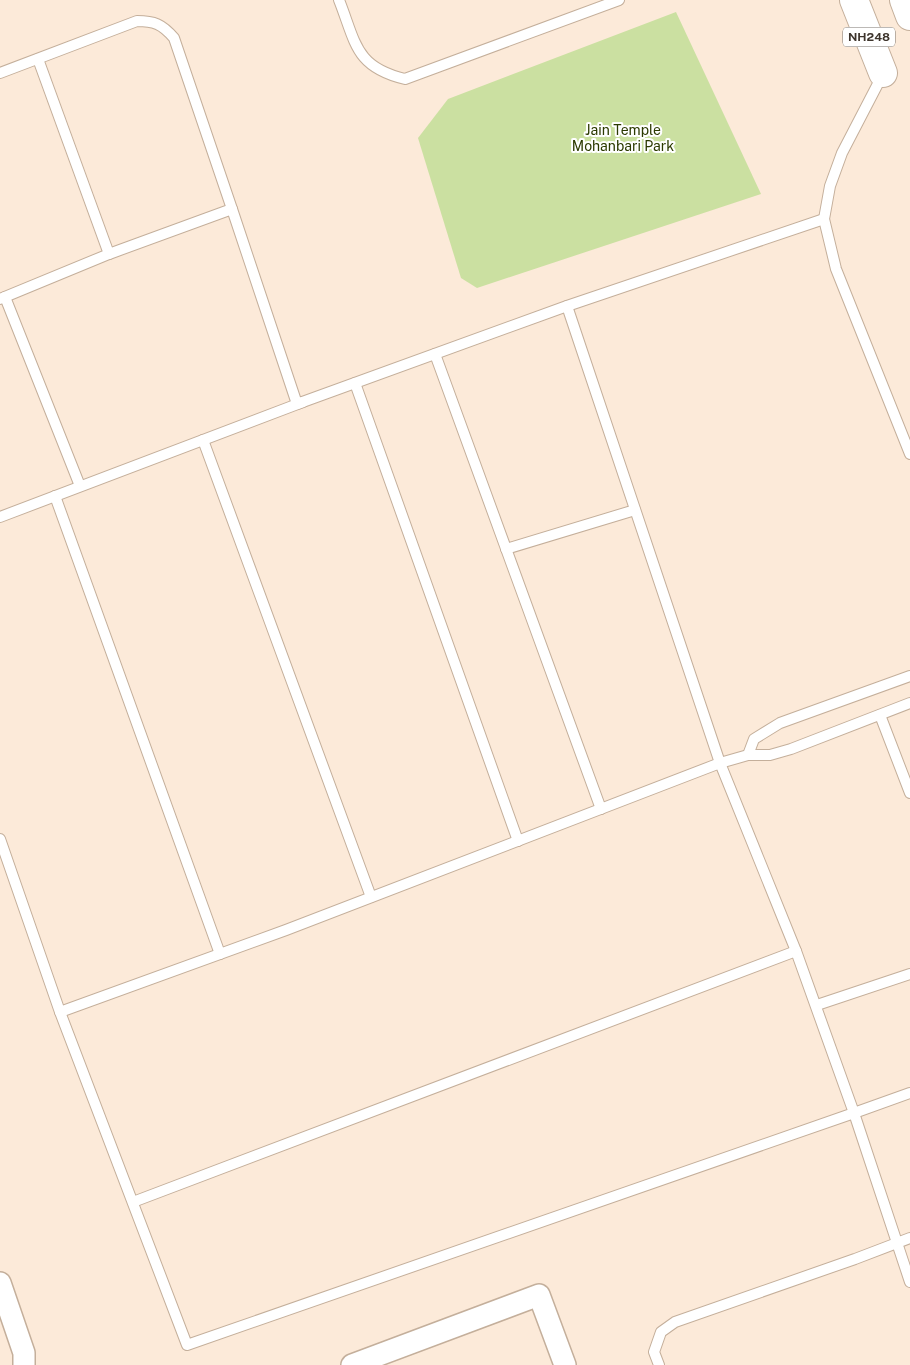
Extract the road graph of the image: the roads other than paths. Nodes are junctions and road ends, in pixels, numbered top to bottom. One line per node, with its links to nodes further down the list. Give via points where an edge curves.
1 (339, 0): 2 (lane, via 361,56 383,74 405,78)
2 (619, 0)
3 (854, 0): 8 (highway, NH248)
4 (904, 0): 5 (highway, NH248)
5 (910, 16)
6 (38, 59): 7 (lane); 9 (lane, via 137,21 152,21 164,27 174,38); 11 (lane)
7 (0, 73)
8 (883, 73): 10 (lane, via 842,153 830,186)
9 (232, 209): 11 (lane); 16 (lane, via 297,404)
10 (824, 219): 13 (lane); 18 (lane, via 836,268)
11 (109, 254): 12 (lane)
12 (3, 298): 19 (lane)
13 (567, 306): 14 (lane); 21 (lane)
14 (435, 354): 15 (lane); 23 (lane)
15 (355, 383): 16 (lane); 32 (lane)
16 (312, 399): 17 (lane)
17 (202, 440): 19 (lane); 33 (lane)
18 (910, 454)
19 (80, 486): 20 (lane)
20 (55, 496): 22 (lane); 35 (lane)
21 (635, 510): 23 (lane); 28 (lane)
22 (0, 517)
23 (506, 549): 30 (lane)
24 (910, 676): 27 (lane, via 780,723 754,738)
25 (910, 703): 26 (lane)
26 (880, 715): 27 (lane, via 791,749 770,755); 29 (lane)
27 (748, 755): 28 (lane)
28 (720, 763): 30 (lane); 34 (lane)
29 (910, 793)
30 (601, 809): 32 (lane)
31 (0, 839): 38 (lane)
32 (518, 841): 33 (lane)
33 (371, 897): 35 (lane)
34 (796, 951): 37 (lane); 41 (lane)
35 (220, 954): 38 (lane)
36 (910, 974): 37 (lane)
37 (817, 1005): 40 (lane)
38 (60, 1012): 41 (lane)
39 (910, 1093): 40 (lane)
40 (854, 1113): 41 (lane, via 187,1345); 43 (lane)
41 (133, 1202)
42 (910, 1238): 43 (lane)
43 (896, 1243): 44 (lane); 49 (lane, via 675,1322 661,1332 654,1352)
44 (910, 1282)
45 (0, 1283): 46 (street, via 24,1353)
46 (24, 1365)
47 (352, 1365): 48 (street, via 539,1295)
48 (565, 1365)
49 (659, 1365)

